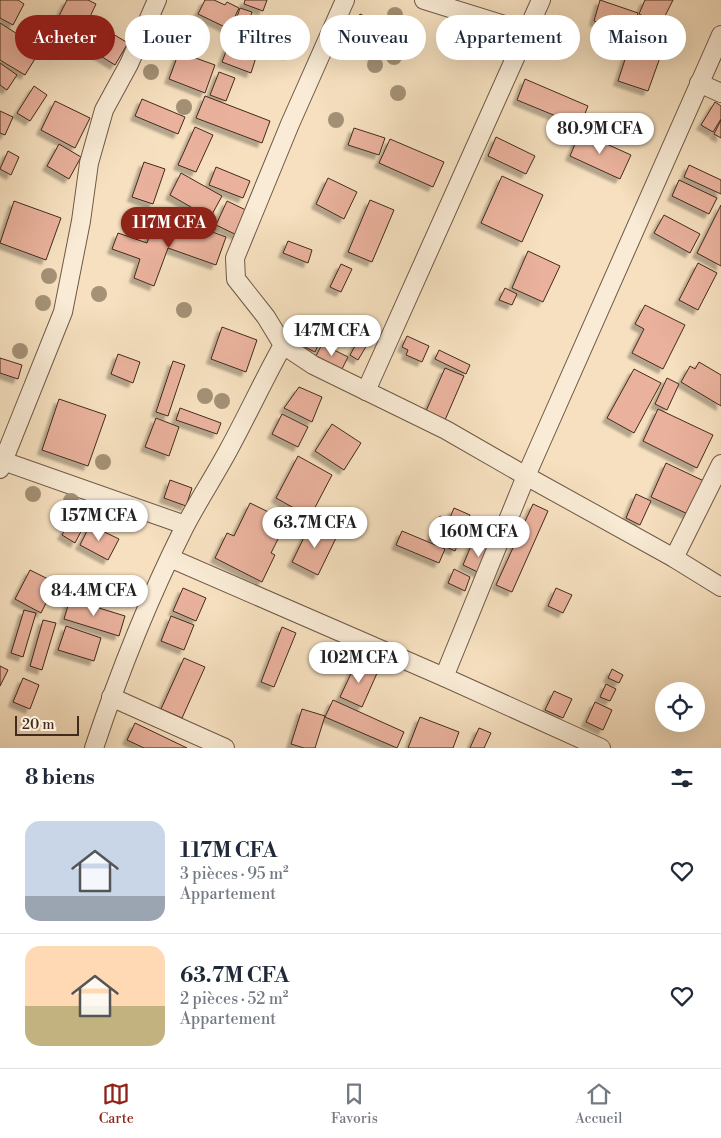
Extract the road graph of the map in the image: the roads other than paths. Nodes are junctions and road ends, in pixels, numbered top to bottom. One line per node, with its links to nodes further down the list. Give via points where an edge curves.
1 (156, 0): 13 (street, via 129,64 104,110 89,163 63,312)
2 (345, 0): 11 (street, via 235,258 236,279)
3 (424, 0): 5 (street)
4 (541, 0): 6 (street)
5 (472, 15)
6 (534, 15)
7 (721, 35): 9 (street)
8 (514, 60): 12 (street)
9 (699, 83): 10 (street); 15 (street)
10 (721, 93)
11 (283, 344): 12 (street, via 313,365); 16 (street)
12 (366, 391): 15 (street, via 446,430)
13 (1, 463): 16 (street)
14 (721, 464): 18 (street)
15 (526, 476): 18 (street); 20 (street)
16 (185, 526): 17 (street)
17 (170, 558): 20 (street); 21 (street)
18 (674, 558): 19 (street)
19 (721, 587)
20 (444, 677): 24 (street)
21 (111, 697): 22 (street); 23 (street)
22 (94, 748)
23 (225, 748)
24 (601, 748)

